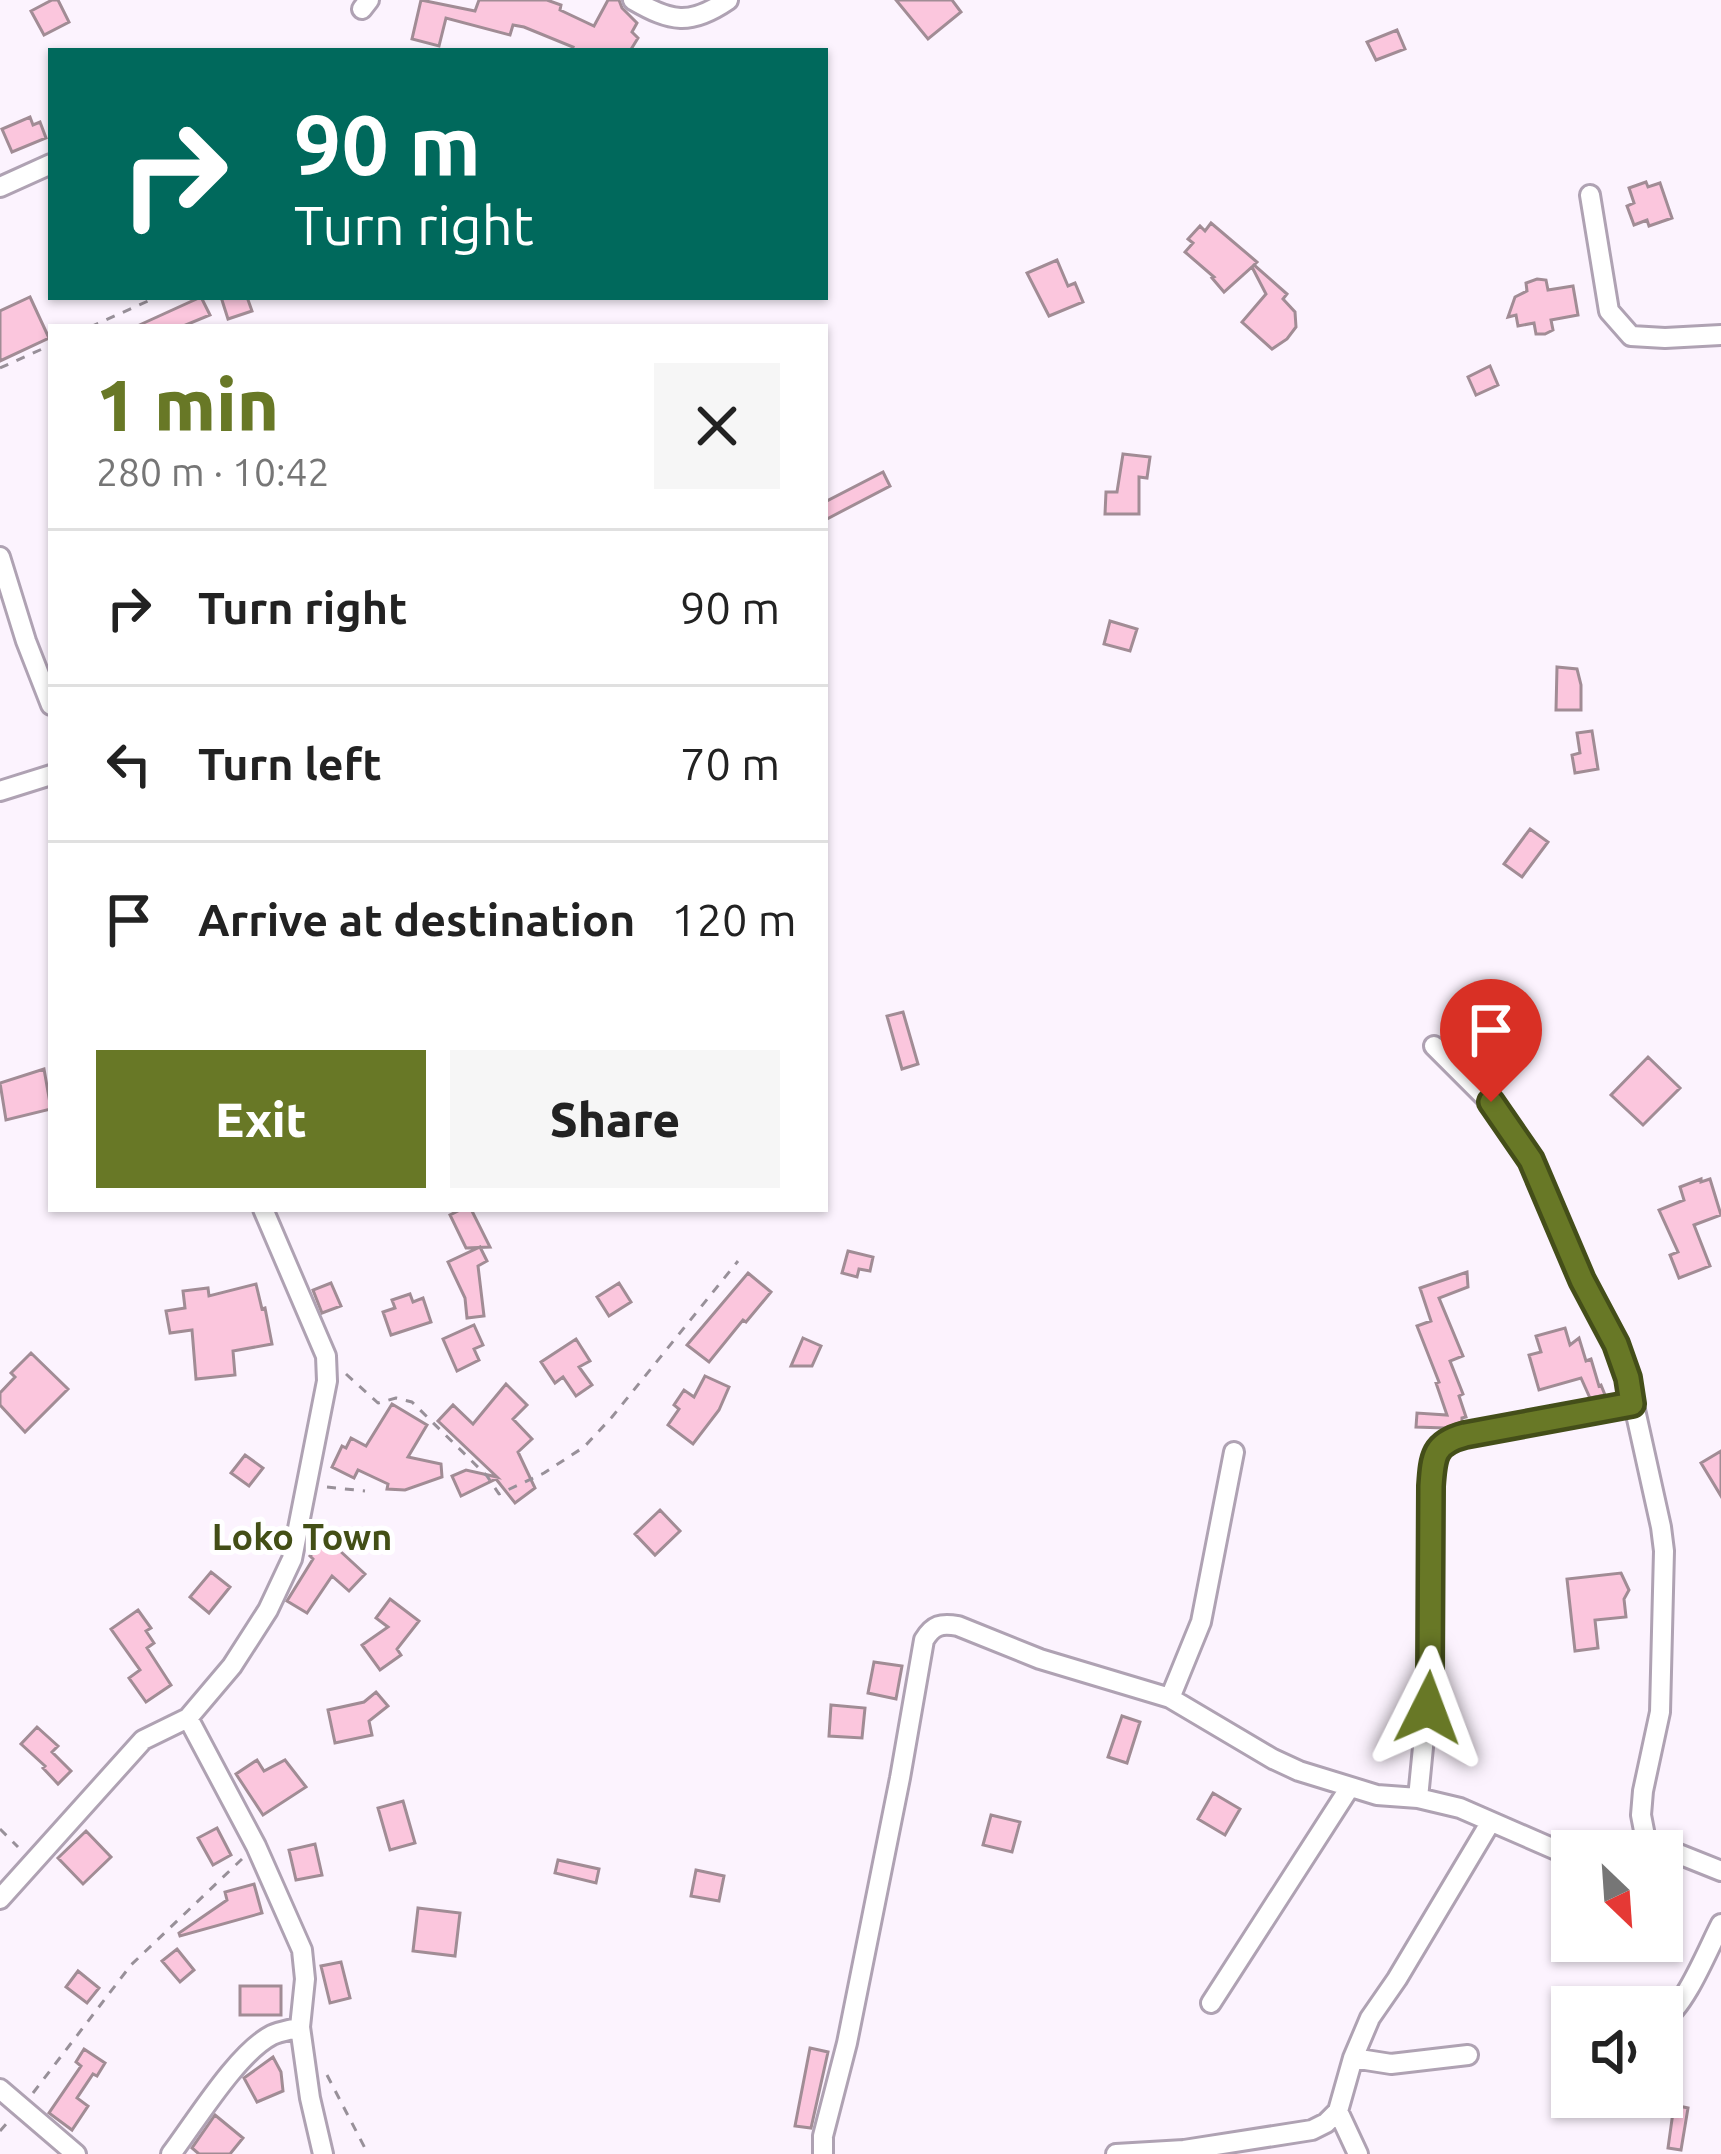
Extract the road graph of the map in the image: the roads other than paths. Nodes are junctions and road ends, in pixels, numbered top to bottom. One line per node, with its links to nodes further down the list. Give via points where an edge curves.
1 (633, 0): 2 (street, via 685,20)
2 (728, 0)
3 (48, 165): 4 (street)
4 (0, 187)
5 (1590, 195): 6 (street, via 1609,311 1630,336)
6 (1721, 335)
7 (0, 556): 8 (street)
8 (48, 697)
9 (48, 776): 10 (street)
10 (0, 791)
11 (1434, 1046): 13 (street, via 1491,1102 1531,1160 1616,1344)
12 (264, 1212): 16 (street, via 326,1356 327,1381 292,1558 232,1666)
13 (1632, 1404): 18 (street, via 1441,1445 1432,1466 1430,1676); 20 (street, via 1664,1551 1660,1712 1643,1791)
14 (1234, 1452): 15 (street, via 1202,1622)
15 (1170, 1698): 17 (street, via 1273,1759); 37 (street, via 958,1626 931,1629)
16 (188, 1718): 24 (street, via 143,1740); 28 (street, via 293,1925 305,1979)
17 (1350, 1787): 18 (street); 27 (street)
18 (1418, 1798): 19 (street)
19 (1490, 1823): 21 (street); 30 (street)
20 (1644, 1830)
21 (1551, 1848)
22 (1683, 1856): 23 (street)
23 (1721, 1871)
24 (0, 1899)
25 (1721, 1924): 26 (street)
26 (1683, 1994)
27 (1211, 2003)
28 (301, 2027): 35 (street, via 275,2033 251,2052); 36 (street)
29 (1468, 2055): 30 (street, via 1391,2064)
30 (1353, 2059): 32 (street)
31 (0, 2089): 34 (street)
32 (1338, 2111): 33 (street, via 1312,2130); 39 (street)
33 (1185, 2152): 38 (street)
34 (76, 2154)
35 (171, 2154)
36 (323, 2154)
37 (824, 2154)
38 (1116, 2154)
39 (1358, 2154)

